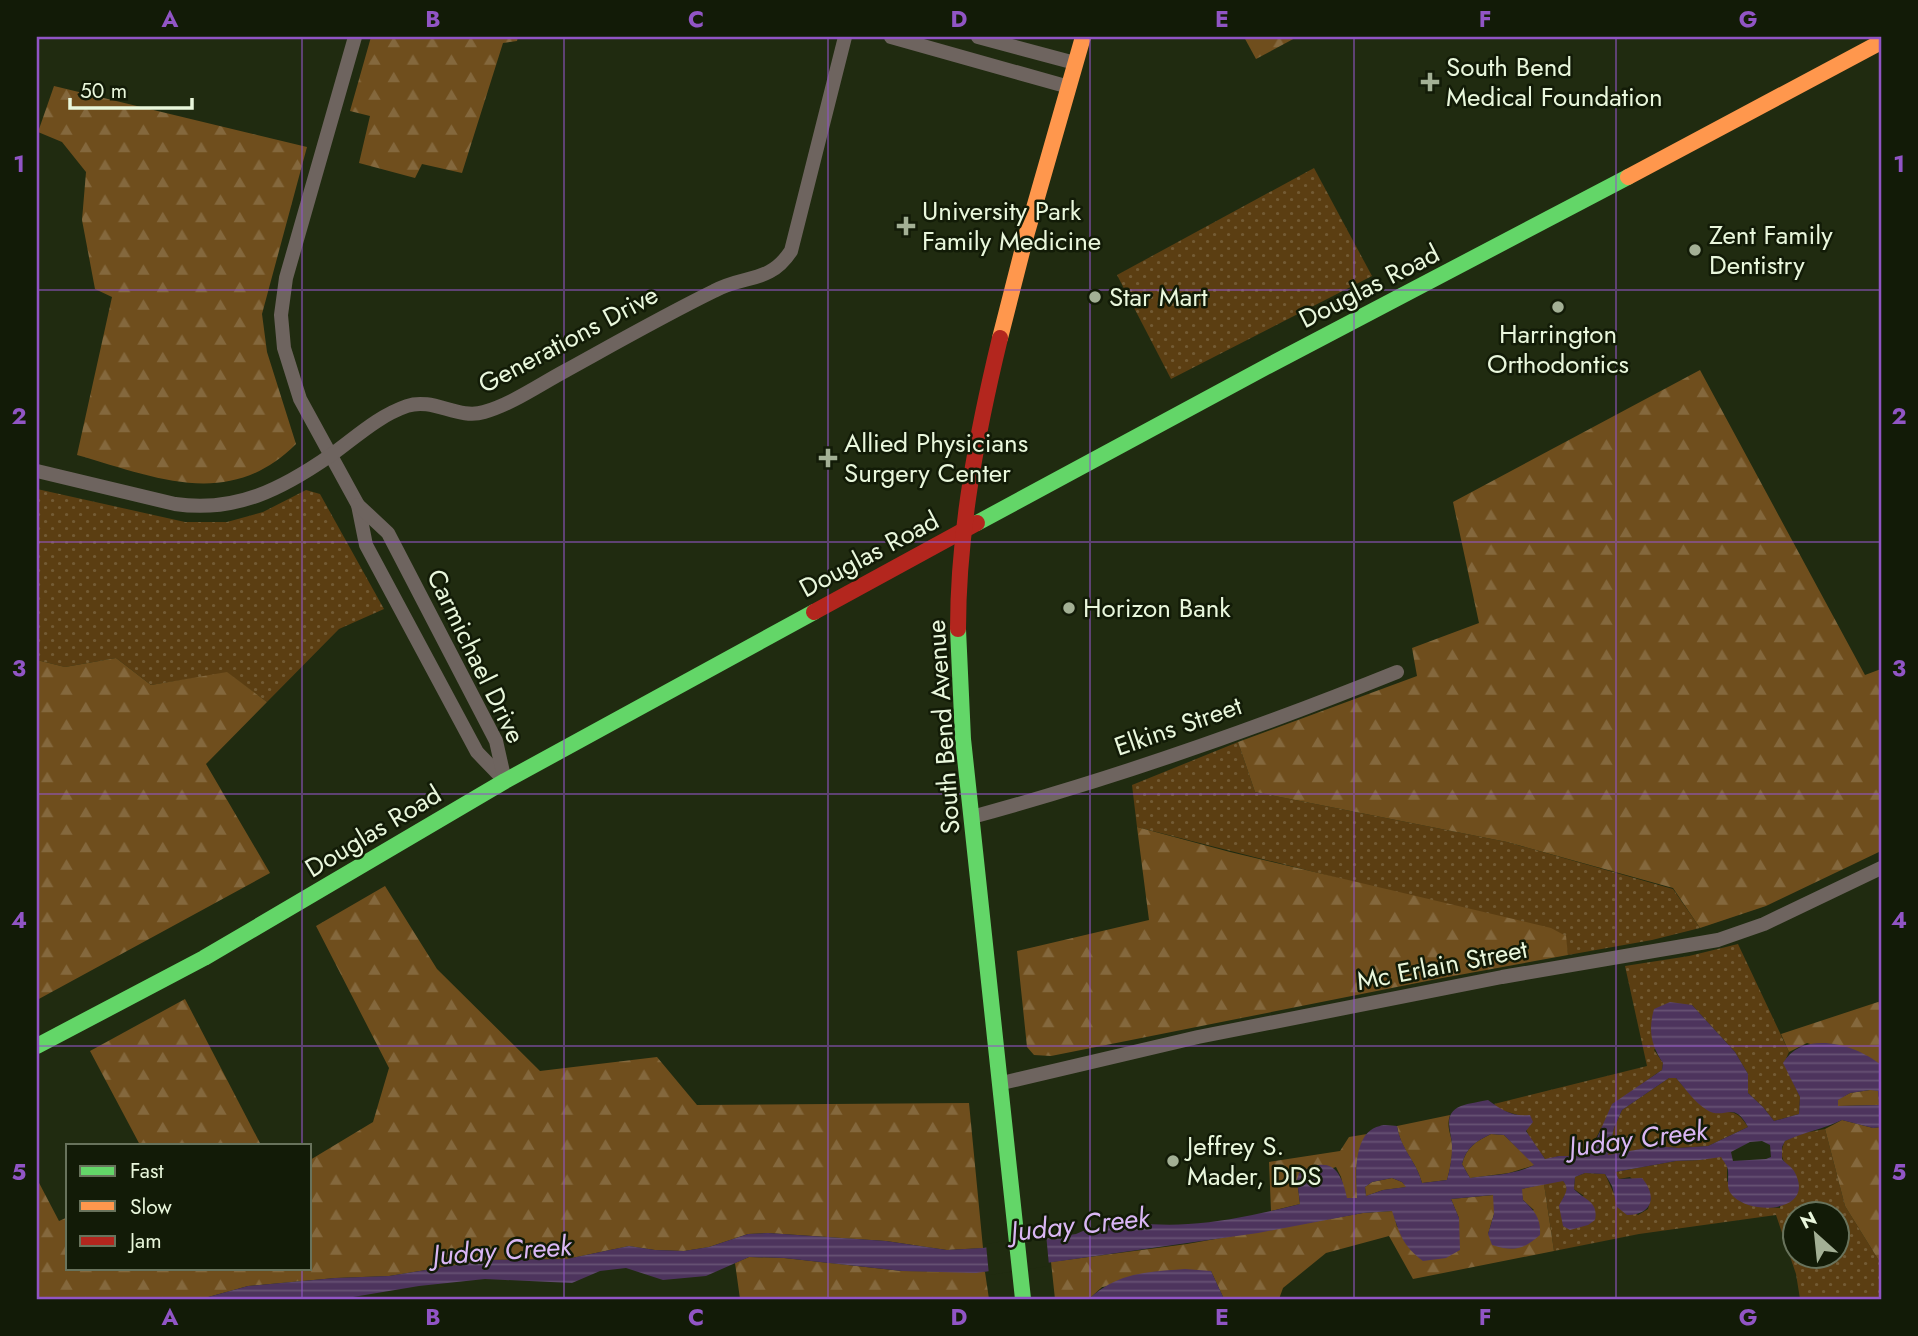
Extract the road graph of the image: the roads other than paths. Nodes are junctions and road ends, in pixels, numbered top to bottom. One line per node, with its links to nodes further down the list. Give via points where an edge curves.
1 (355, 37): 9 (street, Carmichael Drive, via 286,278 281,315 291,375)
2 (845, 37): 9 (street, Generations Drive, via 791,251 782,265 719,288 484,413 470,415 420,403 406,406 364,429)
3 (891, 37): 8 (street)
4 (978, 37): 7 (street)
5 (1083, 37): 7 (street, South Bend Avenue)
6 (1881, 42): 12 (street, Douglas Road)
7 (1075, 63): 8 (street, South Bend Avenue)
8 (1069, 87): 12 (street, South Bend Avenue, via 1002,329)
9 (331, 455): 10 (street, Generations Drive, via 266,494 216,506 174,504); 11 (street, Carmichael Drive)
10 (37, 471)
11 (358, 505): 13 (street, Carmichael Drive, via 388,533); 14 (street, Carmichael Drive, via 366,545)
12 (965, 530): 16 (street, Douglas Road); 17 (street, South Bend Avenue, via 959,684)
13 (446, 648): 14 (street); 16 (street, Carmichael Drive, via 496,741)
14 (427, 659): 16 (street, Carmichael Drive, via 477,752)
15 (1397, 672): 17 (street, Elkins Street, via 1227,737)
16 (505, 781): 19 (street, Douglas Road, via 216,951)
17 (972, 817): 20 (street, South Bend Avenue)
18 (1881, 868): 20 (street, Mc Erlain Street, via 1764,924 1718,940 1198,1037)
19 (37, 1046)
20 (1002, 1083): 21 (street, South Bend Avenue)
21 (1024, 1299)

